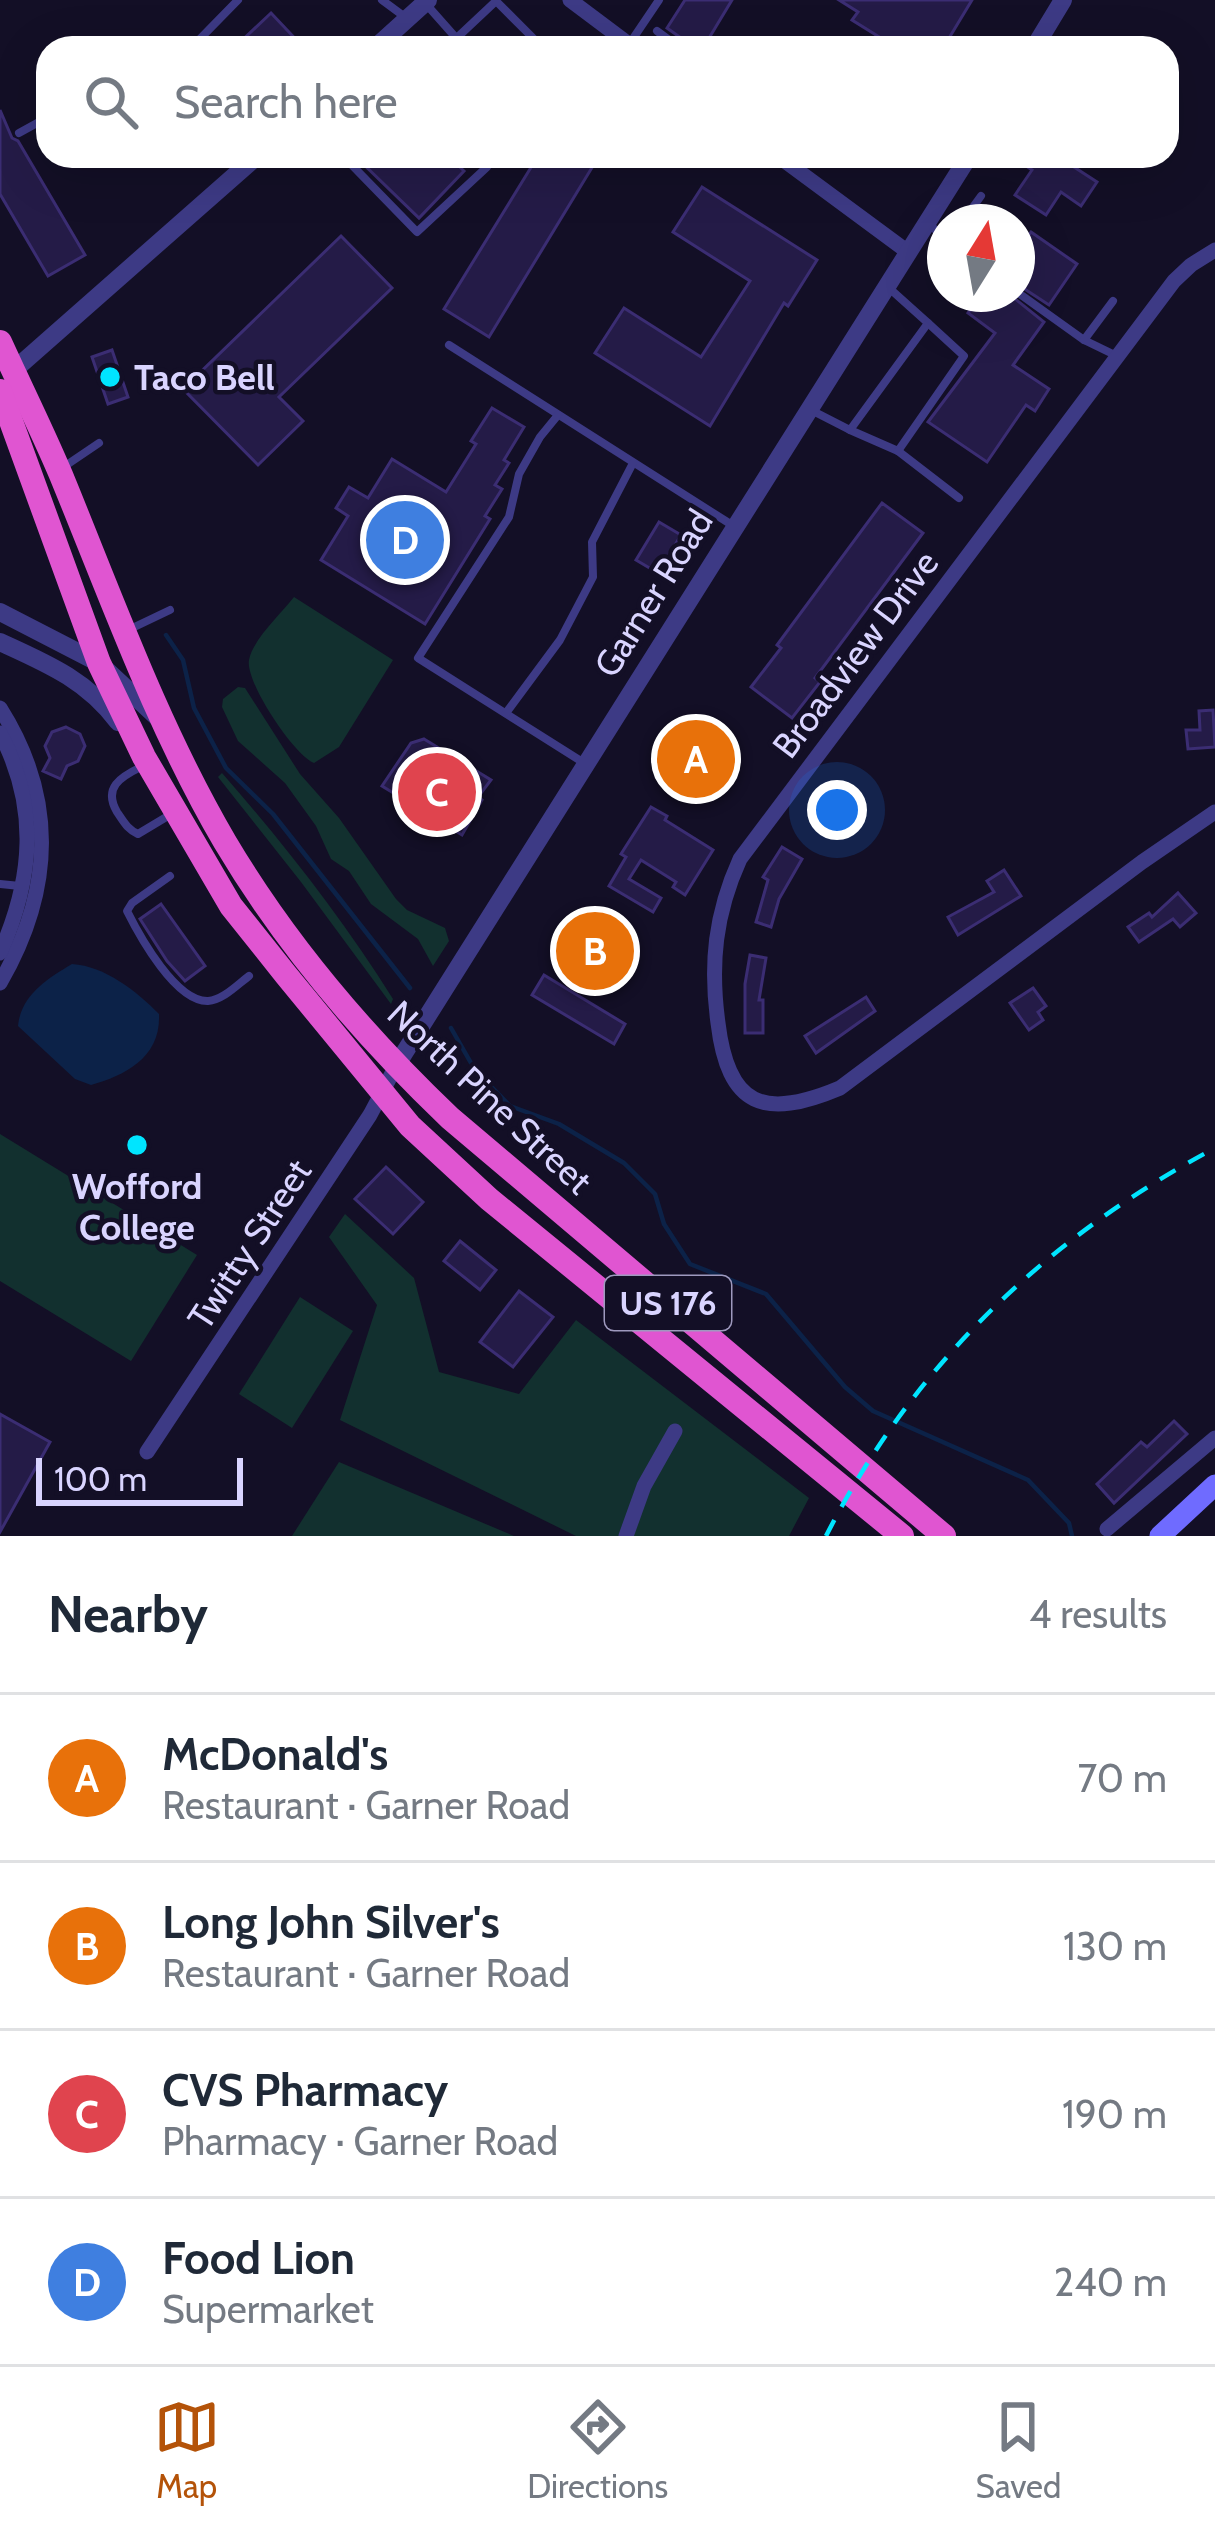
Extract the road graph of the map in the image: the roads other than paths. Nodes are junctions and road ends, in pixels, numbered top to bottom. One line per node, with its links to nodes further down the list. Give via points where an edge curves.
1 (238, 0): 9 (lane)
2 (382, 0): 7 (lane)
3 (570, 0): 14 (street)
4 (659, 0): 15 (lane)
5 (1063, 0): 17 (street)
6 (426, 1): 7 (street); 11 (lane)
7 (407, 19): 10 (street)
8 (657, 31): 16 (lane)
9 (203, 36)
10 (388, 36)
11 (455, 36)
12 (459, 36): 13 (lane, via 496,1)
13 (531, 36)
14 (619, 36)
15 (638, 36)
16 (664, 36)
17 (1041, 36)
18 (36, 124): 19 (lane)
19 (20, 133)
20 (244, 168): 38 (street)
21 (355, 168): 22 (lane, via 417,232)
22 (486, 168)
23 (794, 168): 29 (street)
24 (961, 168): 27 (street, Garner Road)
25 (981, 196): 26 (lane)
26 (975, 204)
27 (926, 223): 29 (street, Garner Road)
28 (1215, 250): 37 (street, Broadview Drive, via 1174,281)
29 (908, 252): 30 (street, Garner Road)
30 (886, 285): 33 (lane); 39 (street, Garner Road)
31 (1113, 301): 34 (lane)
32 (1035, 305): 34 (lane)
33 (928, 323): 41 (lane); 43 (lane, via 964,356)
34 (1084, 340): 37 (lane)
35 (0, 342): 38 (highway, North Pine Street / US 176)
36 (449, 345): 40 (lane)
37 (1117, 356): 60 (street, Broadview Drive, via 740,859 715,938 726,1072 743,1093 771,1102 840,1088)
38 (3, 385): 45 (highway, North Pine Street / US 176); 52 (highway, North Pine Street / US 176)
39 (808, 408): 41 (lane); 47 (street, Garner Road)
40 (558, 415): 44 (lane); 54 (lane, via 519,474 509,518 418,658)
41 (850, 430): 43 (lane)
42 (99, 443): 45 (lane)
43 (898, 451): 46 (lane)
44 (634, 463): 47 (lane); 54 (lane, via 592,542 593,577 560,640)
45 (59, 470): 50 (highway, North Pine Street / US 176)
46 (959, 498)
47 (733, 526): 58 (street, Garner Road)
48 (170, 610): 50 (lane)
49 (0, 612): 52 (street)
50 (125, 632): 55 (highway, North Pine Street / US 176)
51 (0, 642): 57 (street, via 91,690)
52 (99, 663): 55 (street); 57 (highway, North Pine Street / US 176)
53 (0, 709): 63 (street, via 26,755 36,794 42,836)
54 (506, 713): 58 (lane)
55 (162, 722): 67 (highway, North Pine Street / US 176, via 265,904)
56 (0, 733): 63 (street, via 25,801)
57 (146, 760): 59 (highway, North Pine Street / US 176); 59 (lane, via 118,779 110,800 132,833)
58 (585, 764): 67 (street, Garner Road)
59 (174, 812): 68 (highway, North Pine Street / US 176, via 231,906)
60 (1215, 812)
61 (170, 876): 65 (lane, via 127,911 165,971 206,1001)
62 (0, 884): 63 (lane)
63 (32, 887): 64 (street); 66 (street, via 24,937)
64 (0, 953)
65 (249, 976)
66 (0, 983)
67 (395, 1066): 68 (street, Twitty Street); 76 (highway, North Pine Street / US 176)
68 (382, 1092): 71 (street, Twitty Street); 75 (highway, North Pine Street / US 176, via 543,1246)
69 (675, 1431): 74 (street)
70 (1215, 1438): 73 (street)
71 (147, 1453)
72 (1215, 1485): 77 (main road)
73 (1108, 1529)
74 (626, 1536)
75 (902, 1536)
76 (944, 1536)
77 (1160, 1536)

